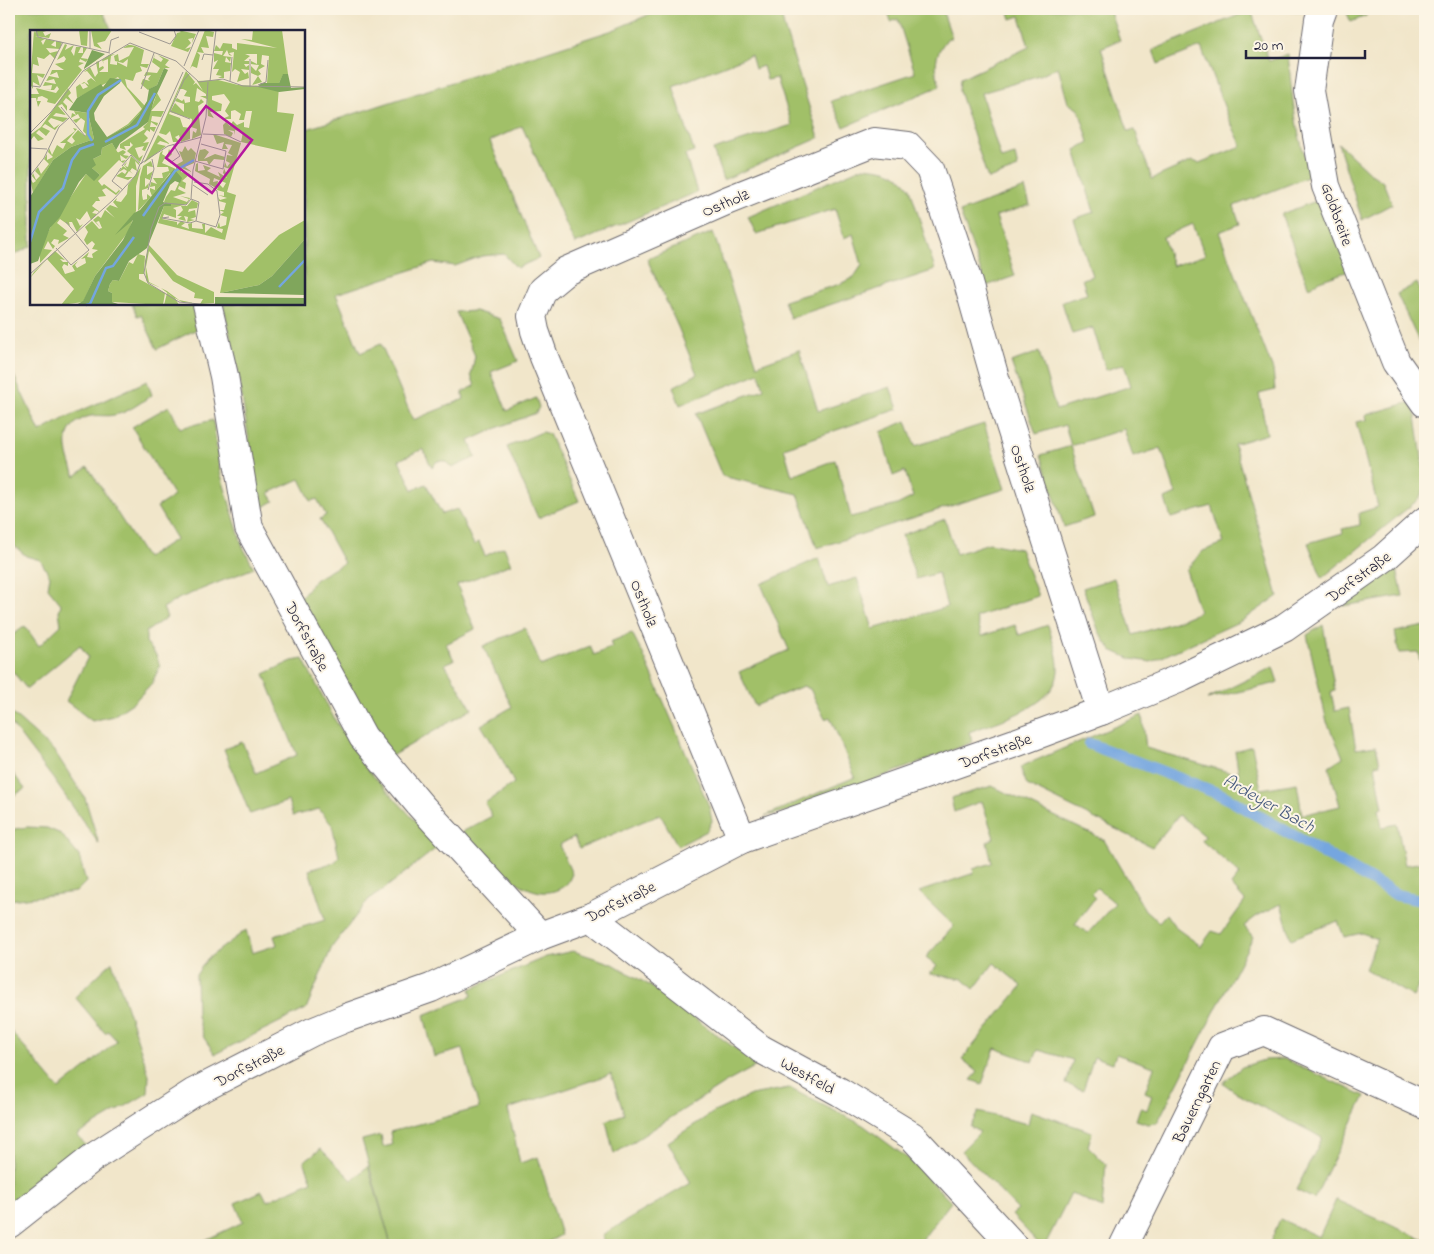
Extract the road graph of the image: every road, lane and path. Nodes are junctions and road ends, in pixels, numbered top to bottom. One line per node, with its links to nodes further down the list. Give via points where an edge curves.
1 (1323, 9): 3 (street, Goldbreite, via 1309,91 1326,186 1396,362)
2 (207, 305): 8 (street, Dorfstraße, via 224,376 250,528 275,576 363,737 420,805)
3 (1425, 403)
4 (1425, 521): 5 (street, Dorfstraße, via 1384,558 1284,628 1183,677)
5 (1102, 711): 6 (street, Dorfstraße); 6 (street, Ostholz, via 930,169 908,146 874,142 726,201 566,271 543,290 532,316 544,357)
6 (742, 839): 7 (street, Dorfstraße)
7 (591, 917): 8 (street, Dorfstraße); 11 (street, Westfeld, via 761,1049 912,1136)
8 (540, 936): 10 (street, Dorfstraße, via 431,988 312,1032 193,1094 95,1156)
9 (1425, 1105): 12 (street, Bauerngarten, via 1264,1032 1222,1047)
10 (9, 1224)
11 (1013, 1245)
12 (1124, 1245)

